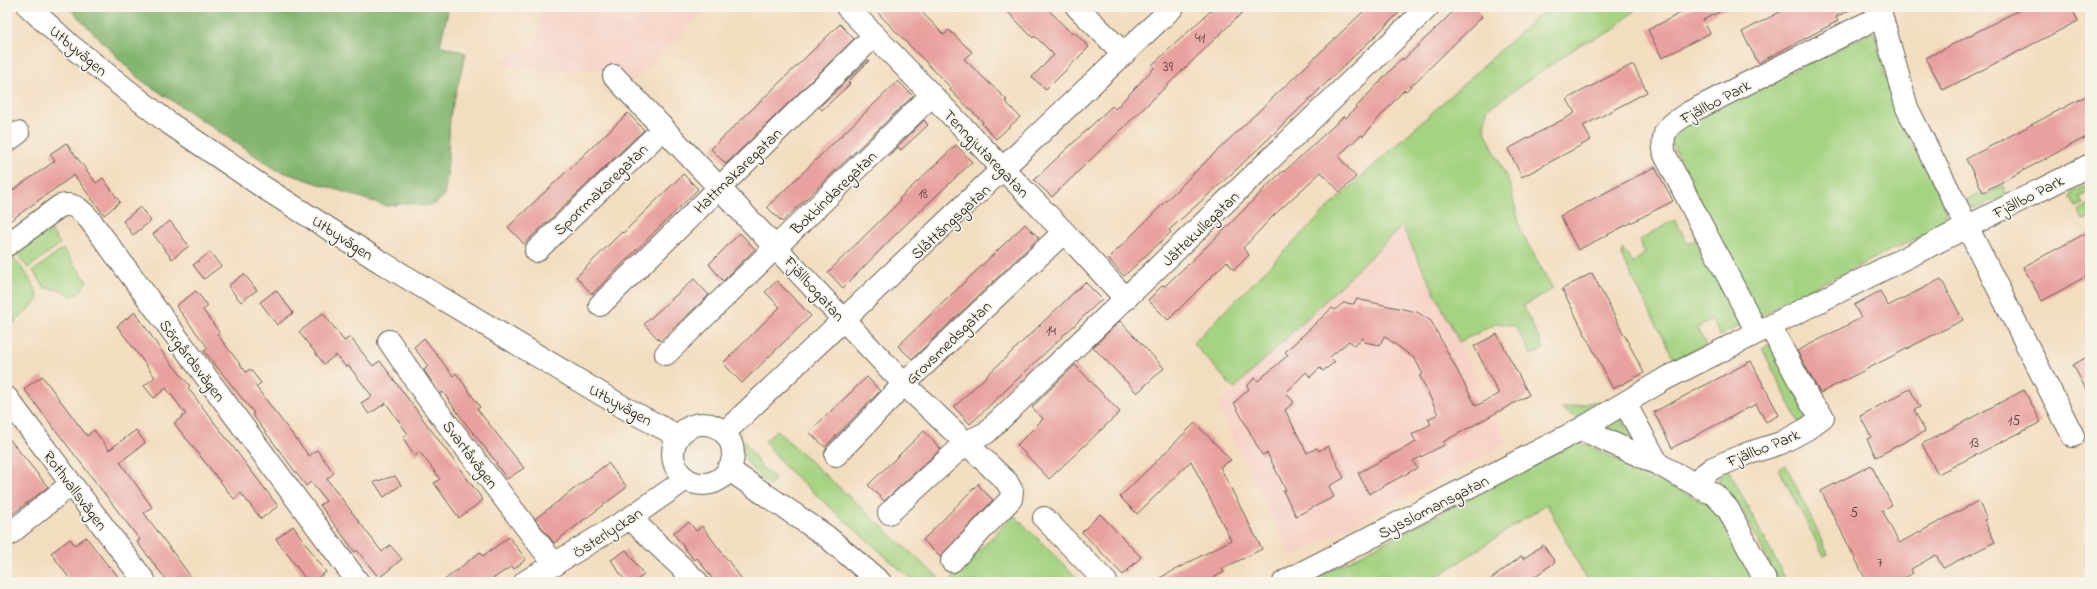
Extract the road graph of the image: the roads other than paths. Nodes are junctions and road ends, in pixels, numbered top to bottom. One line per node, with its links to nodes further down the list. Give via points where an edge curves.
1 (29, 7): 32 (street, Utbyvägen, via 71,46 166,121 263,187 623,407)
2 (847, 7): 7 (street, Tenngjutaregatan)
3 (1077, 7): 8 (street)
4 (1173, 7): 8 (street, Slåttängsgatan)
5 (1428, 7): 20 (street, Jättekullegatan)
6 (1880, 11): 15 (street, Fjällbo Park, via 1907,108); 23 (street, Fjällbo Park, via 1690,112 1666,130 1662,141 1665,155)
7 (874, 36): 10 (street, Tenngjutaregatan); 14 (street, Hattmakaregatan)
8 (1124, 54): 13 (street, Slåttängsgatan)
9 (614, 76): 11 (street, Fjällbogatan)
10 (931, 96): 13 (street, Tenngjutaregatan); 18 (street, Bokbindaregatan)
11 (664, 128): 14 (street, Fjällbogatan); 19 (street, Sporrmakaregatan)
12 (2090, 165): 15 (street, Fjällbo Park)
13 (1004, 169): 16 (street, Tenngjutaregatan); 22 (street, Slåttängsgatan)
14 (720, 186): 18 (street, Fjällbogatan); 21 (street, Hattmakaregatan)
15 (1966, 227): 23 (street, Fjällbo Park); 33 (street, Fjällbo Park)
16 (1064, 232): 20 (street, Tenngjutaregatan); 27 (street, Grovsmedsgatan)
17 (7, 245): 48 (street, Sörgårdsvägen, via 60,206 67,204 80,209)
18 (777, 246): 22 (street, Fjällbogatan); 25 (street, Bokbindaregatan)
19 (536, 250)
20 (1126, 299): 34 (street, Jättekullegatan, via 986,433)
21 (600, 305)
22 (845, 321): 27 (street, Fjällbogatan); 31 (street, Slåttängsgatan)
23 (1763, 329): 26 (street, Fjällbo Park); 39 (street, Fjällbo Park, via 1811,403 1823,417 1781,443 1713,468)
24 (389, 341): 46 (street, Svartåvägen, via 428,397)
25 (666, 354)
26 (1663, 380): 29 (street, Sysslomansgatan)
27 (904, 384): 34 (street, Fjällbogatan); 35 (street, Grovsmedsgatan)
28 (7, 398): 40 (street, Rothvallsvägen)
29 (1625, 403): 30 (street, Sysslomansgatan); 36 (street)
30 (1581, 429): 36 (street); 53 (street, Sysslomansgatan)
31 (724, 433): 32 (street, via 713,426 700,424 688,428); 37 (street, via 732,448)
32 (678, 436): 38 (street, via 673,449 674,462 680,474)
33 (2073, 436)
34 (967, 442): 41 (street, Jättekullegatan); 45 (street, Fjällbogatan, via 1007,482 1012,491 1011,499)
35 (836, 455)
36 (1658, 464): 39 (street)
37 (728, 470): 38 (street, via 712,482 699,484); 51 (street, via 826,536)
38 (686, 479): 42 (street, Österlyckan)
39 (1694, 482): 54 (street, via 1715,495 1728,509)
40 (71, 484): 44 (street); 47 (street, Rothvallsvägen)
41 (888, 513)
42 (630, 518): 46 (street, Österlyckan); 50 (street)
43 (1044, 518): 52 (street)
44 (7, 536)
45 (952, 561)
46 (555, 565): 49 (street, Österlyckan)
47 (145, 582)
48 (358, 582)
49 (526, 582)
50 (696, 582)
51 (880, 582)
52 (1106, 582)
53 (1284, 582)
54 (1766, 582)

